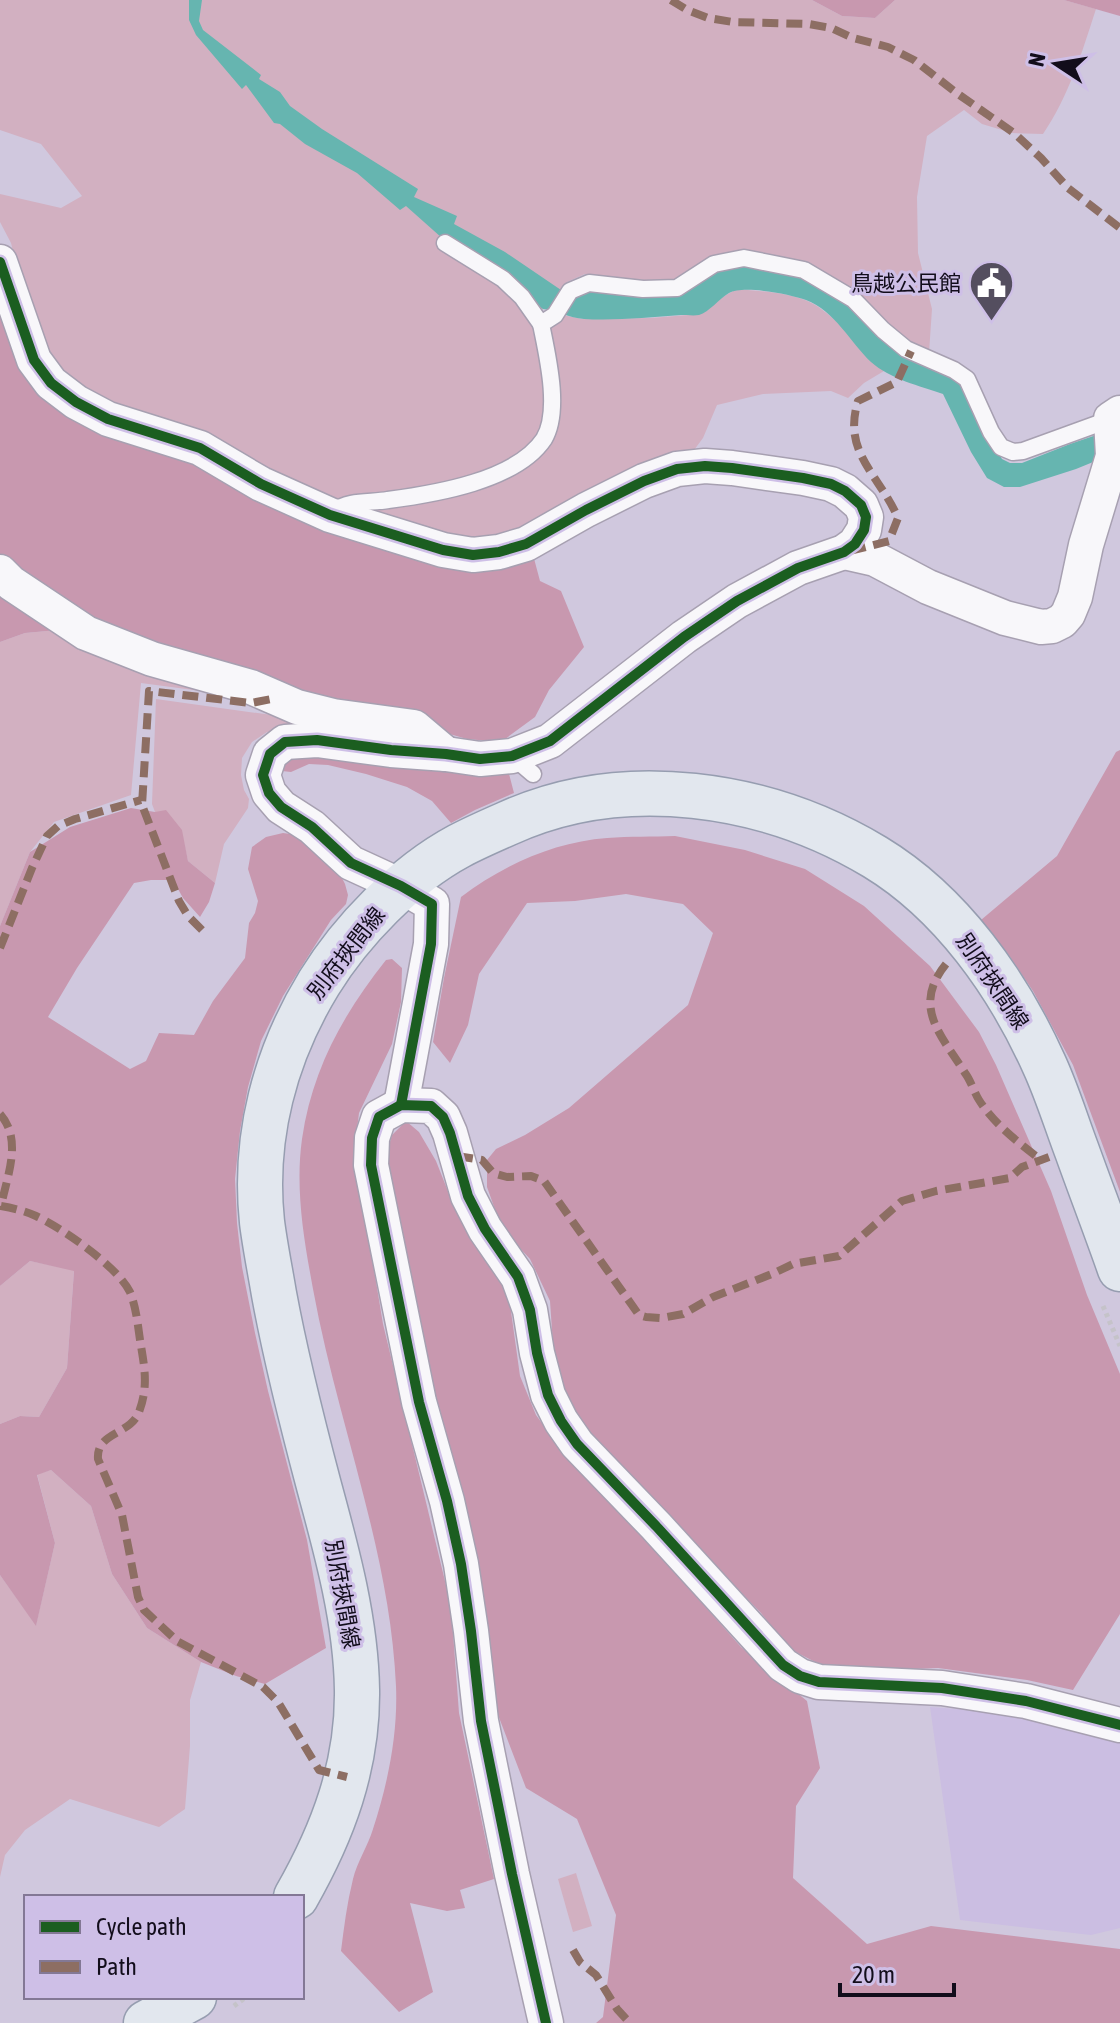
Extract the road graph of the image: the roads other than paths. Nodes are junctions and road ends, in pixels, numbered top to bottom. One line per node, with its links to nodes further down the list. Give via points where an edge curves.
1 (445, 243): 3 (lane, via 503,279)
2 (0, 262): 5 (street, via 34,360 51,383 108,419 200,448 261,484)
3 (548, 319): 4 (lane, via 570,291 589,283 677,288 714,264 744,258 804,270 853,299 906,349 967,379 1001,447 1023,451); 5 (lane, via 550,420 544,438 526,456 460,488 342,505)
4 (1114, 429): 6 (street, via 1075,597 1068,614 1052,626 1005,618 875,559)
5 (330, 515): 6 (street, via 443,550 499,552 526,544 644,481 705,466 803,478 845,491 866,517 864,530)
6 (844, 552): 8 (street, via 798,568 737,601 522,765)
7 (0, 572): 8 (street, via 86,633 297,707 414,727)
8 (446, 754): 9 (street, via 317,740 285,742 270,754 263,775 281,807 351,863)
9 (401, 886): 10 (street, via 432,904 431,944); 11 (main road, 別府挾間線, via 456,847 512,821 570,802 614,795 676,795 745,804 844,839 881,861 947,915 1020,1017 1061,1102); 13 (main road, 別府挾間線, via 327,969 304,1008 271,1093 263,1135 260,1178 268,1262 294,1393 347,1596 357,1690 355,1734 335,1819)
10 (401, 1105): 12 (street, via 431,1106 443,1117 468,1196 518,1277 548,1395 561,1421 783,1665 819,1682 942,1688 1026,1701); 16 (street, via 379,1117 371,1165 419,1402 461,1564 481,1721)
11 (1111, 1287)
12 (1120, 1725)
13 (297, 1895)
14 (190, 1999): 15 (main road)
15 (146, 2023)
16 (546, 2023)

